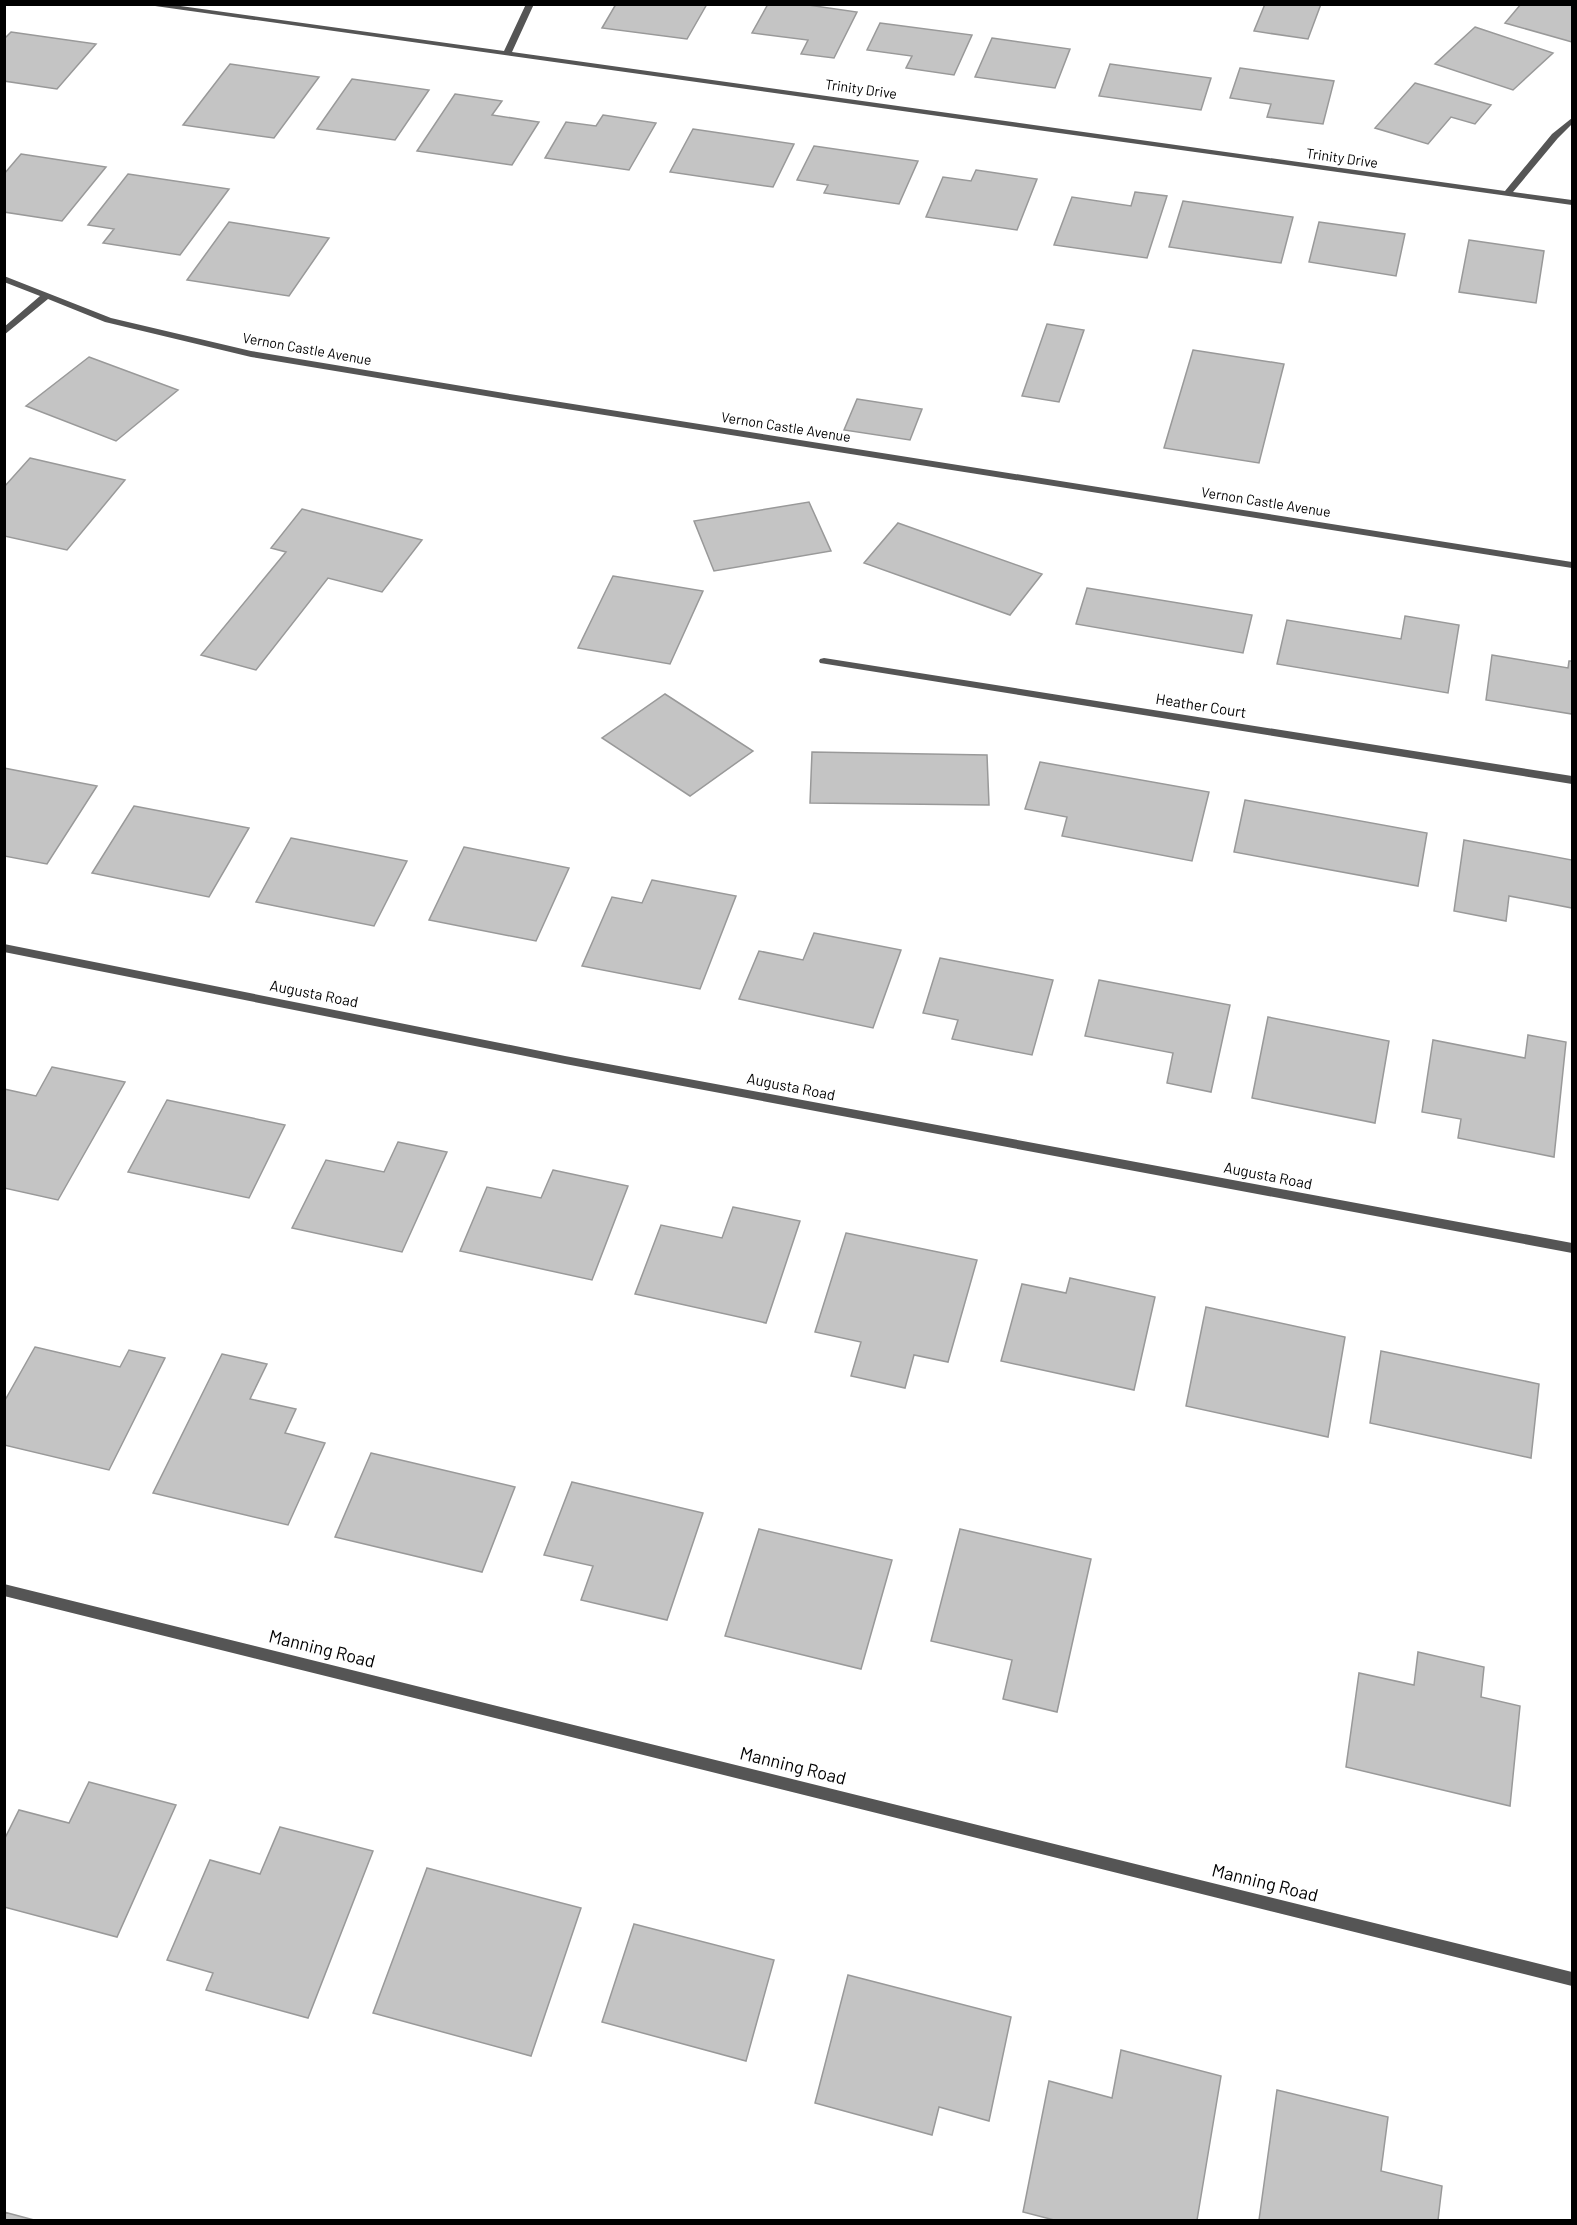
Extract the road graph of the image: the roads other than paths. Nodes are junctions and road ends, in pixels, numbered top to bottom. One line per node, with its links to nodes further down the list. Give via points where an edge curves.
1 (145, 4): 3 (street, Trinity Drive)
2 (530, 4): 3 (street)
3 (507, 54): 5 (street, Trinity Drive)
4 (1572, 120): 5 (street)
5 (1507, 194): 6 (street, Trinity Drive)
6 (1572, 203)
7 (4, 279): 8 (street, Vernon Castle Avenue)
8 (46, 296): 9 (street); 10 (street, Vernon Castle Avenue, via 108,321 251,354)
9 (4, 332)
10 (1572, 565)
11 (824, 661): 12 (street, Heather Court)
12 (1572, 780)
13 (4, 948): 14 (street, Augusta Road, via 589,1064)
14 (1572, 1248)
15 (4, 1590): 16 (street, Manning Road)
16 (1572, 1979)

